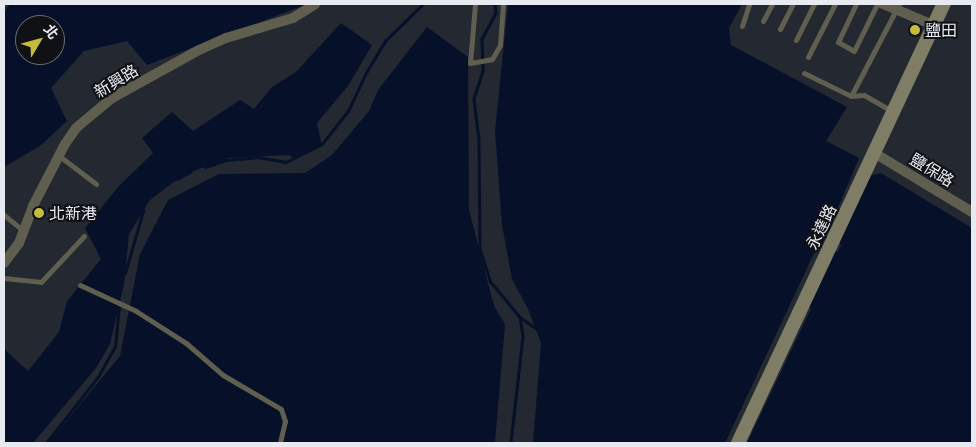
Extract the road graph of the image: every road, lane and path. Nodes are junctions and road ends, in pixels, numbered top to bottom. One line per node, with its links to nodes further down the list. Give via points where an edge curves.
1 (315, 4): 24 (street, 新興路, via 293,18 226,38 127,88 76,128)
2 (475, 4): 3 (lane, via 470,63 492,59 500,45)
3 (503, 4)
4 (749, 4): 16 (lane)
5 (772, 4): 14 (lane)
6 (793, 4): 17 (lane)
7 (814, 4): 18 (lane)
8 (835, 4): 19 (lane)
9 (856, 4): 10 (lane, via 838,42 854,51)
10 (877, 4)
11 (883, 4): 13 (street)
12 (944, 4): 15 (street, 永達路)
13 (897, 7): 15 (street); 21 (lane)
14 (764, 21)
15 (933, 24): 22 (street, 永達路)
16 (742, 26)
17 (780, 29)
18 (796, 40)
19 (808, 57)
20 (804, 73): 21 (lane)
21 (852, 96): 22 (lane, via 864,96)
22 (892, 111): 23 (street, 永達路)
23 (876, 154): 26 (street, 鹽保路); 34 (street, 永達路)
24 (58, 155): 25 (lane); 28 (street, 新興路)
25 (96, 184)
26 (972, 212)
27 (4, 216): 28 (lane)
28 (24, 231): 30 (street, 新興路)
29 (84, 236): 31 (lane, via 41,282)
30 (4, 263)
31 (4, 278)
32 (80, 285): 33 (lane, via 136,311 186,343 223,375 280,409 285,422)
33 (280, 443)
34 (738, 443)

